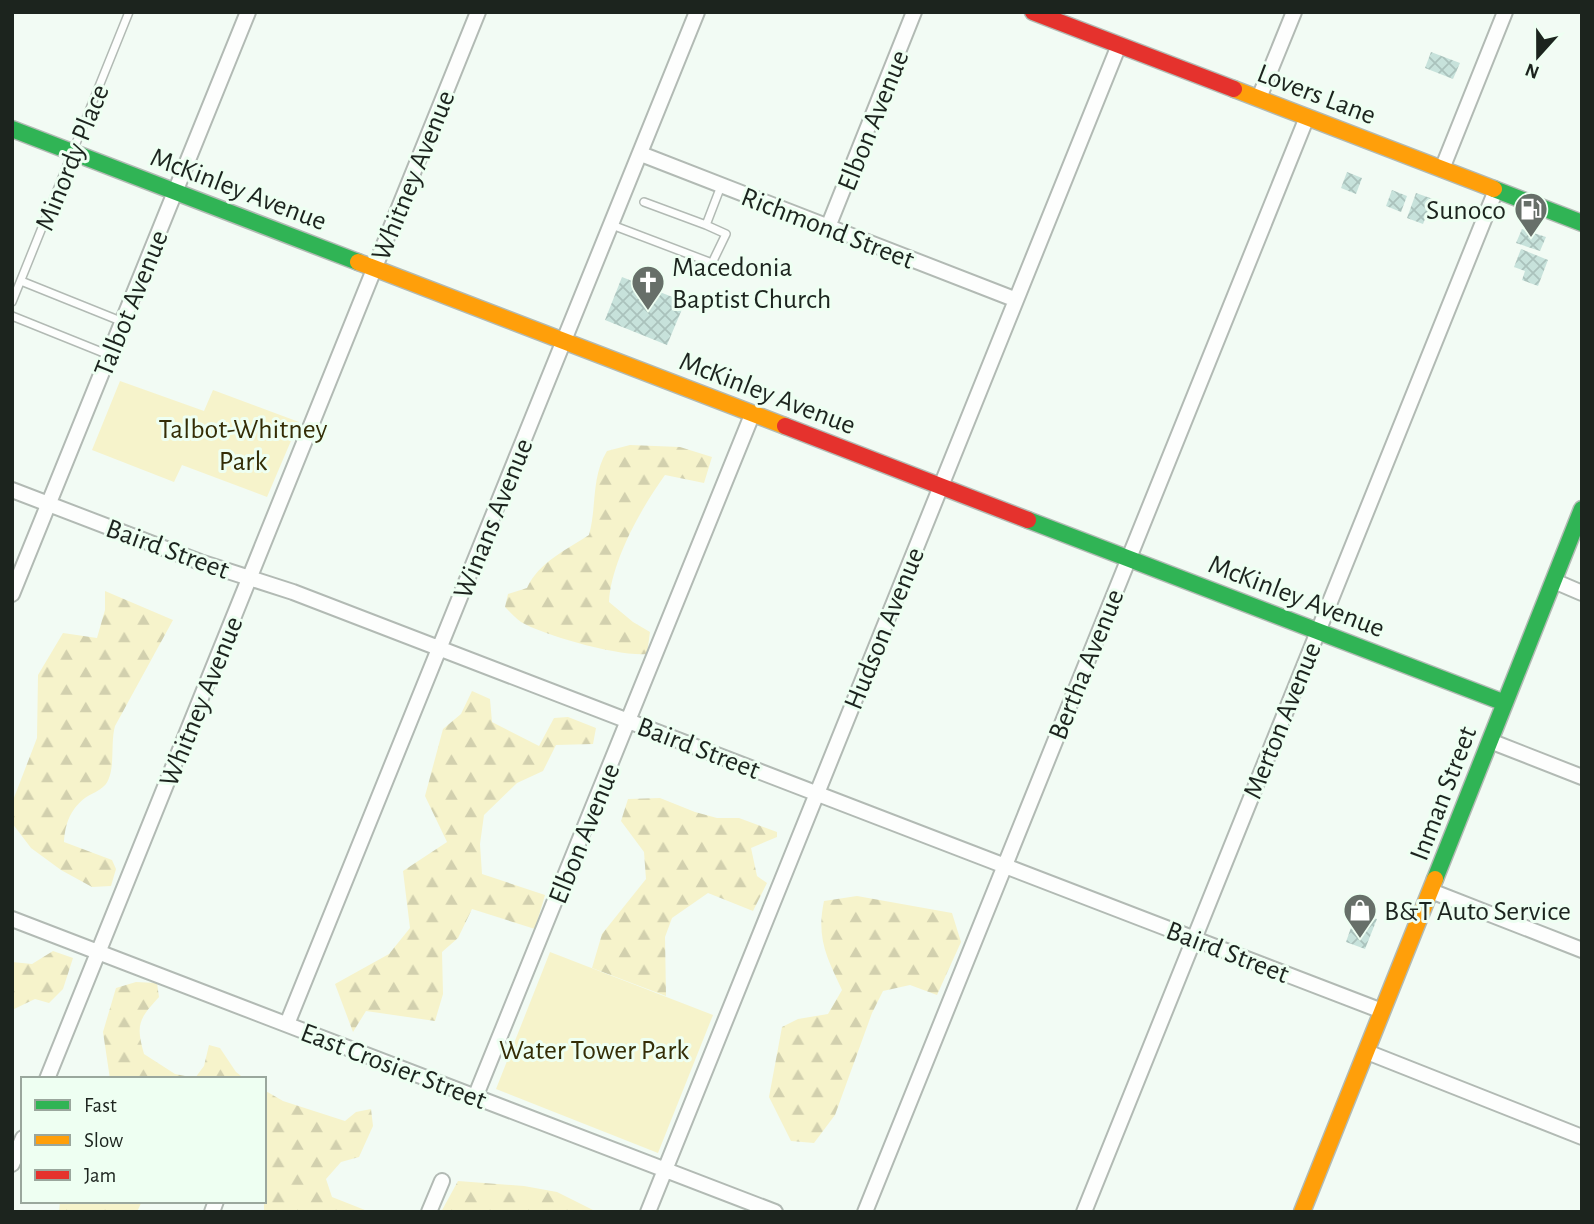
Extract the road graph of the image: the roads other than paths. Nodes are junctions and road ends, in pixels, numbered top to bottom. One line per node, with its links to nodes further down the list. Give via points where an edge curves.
1 (130, 12): 14 (lane, Minordy Place)
2 (248, 12): 19 (street, Talbot Avenue)
3 (478, 12): 25 (street, Whitney Avenue)
4 (697, 12): 15 (street, Winans Avenue)
5 (914, 12): 24 (street, Elbon Avenue)
6 (1033, 12): 9 (street, Lovers Lane)
7 (1294, 12): 11 (street)
8 (1506, 12): 16 (street)
9 (1057, 17): 10 (street, Lovers Lane)
10 (1119, 46): 11 (street, Lovers Lane); 27 (street, Hudson Avenue)
11 (1259, 98): 12 (street, Lovers Lane)
12 (1307, 117): 16 (street, Lovers Lane); 38 (street, Bertha Avenue)
13 (12, 129): 14 (street, McKinley Avenue)
14 (72, 152): 19 (street, McKinley Avenue); 26 (lane, Minordy Place)
15 (641, 154): 17 (street, Richmond Street); 22 (street, Winans Avenue)
16 (1442, 169): 18 (street, Lovers Lane)
17 (721, 186): 23 (lane); 24 (street, Richmond Street)
18 (1496, 190): 21 (street, Lovers Lane); 43 (street, Merton Avenue)
19 (176, 192): 25 (street, McKinley Avenue); 30 (street, Talbot Avenue)
20 (644, 202): 23 (lane)
21 (1582, 223)
22 (612, 225): 23 (lane, via 712,263 726,234); 31 (street, Winans Avenue)
23 (706, 225)
24 (828, 227): 27 (street, Richmond Street)
25 (373, 269): 31 (street, McKinley Avenue); 39 (street, Whitney Avenue)
26 (21, 281): 28 (lane, Minordy Place); 30 (lane)
27 (1014, 299): 34 (street, Hudson Avenue)
28 (12, 302)
29 (12, 316): 32 (lane)
30 (123, 322): 32 (street, Talbot Avenue)
31 (565, 341): 33 (street, McKinley Avenue); 44 (street, Winans Avenue)
32 (109, 355): 36 (street, Talbot Avenue)
33 (752, 415): 34 (street, McKinley Avenue); 46 (street, Elbon Avenue)
34 (942, 487): 38 (street, McKinley Avenue); 49 (street, Hudson Avenue)
35 (12, 490): 36 (street, Baird Street)
36 (48, 505): 39 (street, Baird Street); 42 (street, Talbot Avenue)
37 (1582, 509): 40 (street, Inman Street)
38 (1128, 559): 43 (street, McKinley Avenue); 50 (street, Bertha Avenue)
39 (250, 578): 44 (street, Baird Street); 55 (street, Whitney Avenue)
40 (1554, 581): 41 (street); 45 (street, Inman Street)
41 (1582, 593)
42 (12, 594)
43 (1317, 631): 45 (street, McKinley Avenue); 53 (street, Merton Avenue)
44 (439, 648): 46 (street, Baird Street); 57 (street, Winans Avenue)
45 (1505, 703): 47 (street, Inman Street)
46 (629, 720): 49 (street, Baird Street); 60 (street, Elbon Avenue)
47 (1490, 741): 48 (street); 51 (street, Inman Street)
48 (1582, 777)
49 (818, 793): 50 (street, Baird Street); 64 (street, Hudson Avenue)
50 (1004, 864): 53 (street, Baird Street); 69 (street, Bertha Avenue)
51 (1431, 891): 54 (street); 56 (street, Inman Street)
52 (12, 919): 55 (street, East Crosier Street)
53 (1194, 937): 56 (street, Baird Street); 70 (street, Merton Avenue)
54 (1582, 950)
55 (99, 951): 57 (street, East Crosier Street); 59 (street, Whitney Avenue)
56 (1382, 1011): 58 (street, Inman Street)
57 (287, 1024): 60 (street, East Crosier Street)
58 (1367, 1052): 61 (street); 71 (street, Inman Street)
59 (48, 1077)
60 (476, 1096): 64 (street, East Crosier Street)
61 (1582, 1137)
62 (21, 1144): 63 (street)
63 (12, 1164)
64 (665, 1169): 67 (street, Hudson Avenue); 68 (street, East Crosier Street)
65 (442, 1181): 66 (street)
66 (429, 1212)
67 (648, 1212)
68 (775, 1212)
69 (865, 1212)
70 (1084, 1212)
71 (1302, 1212)

